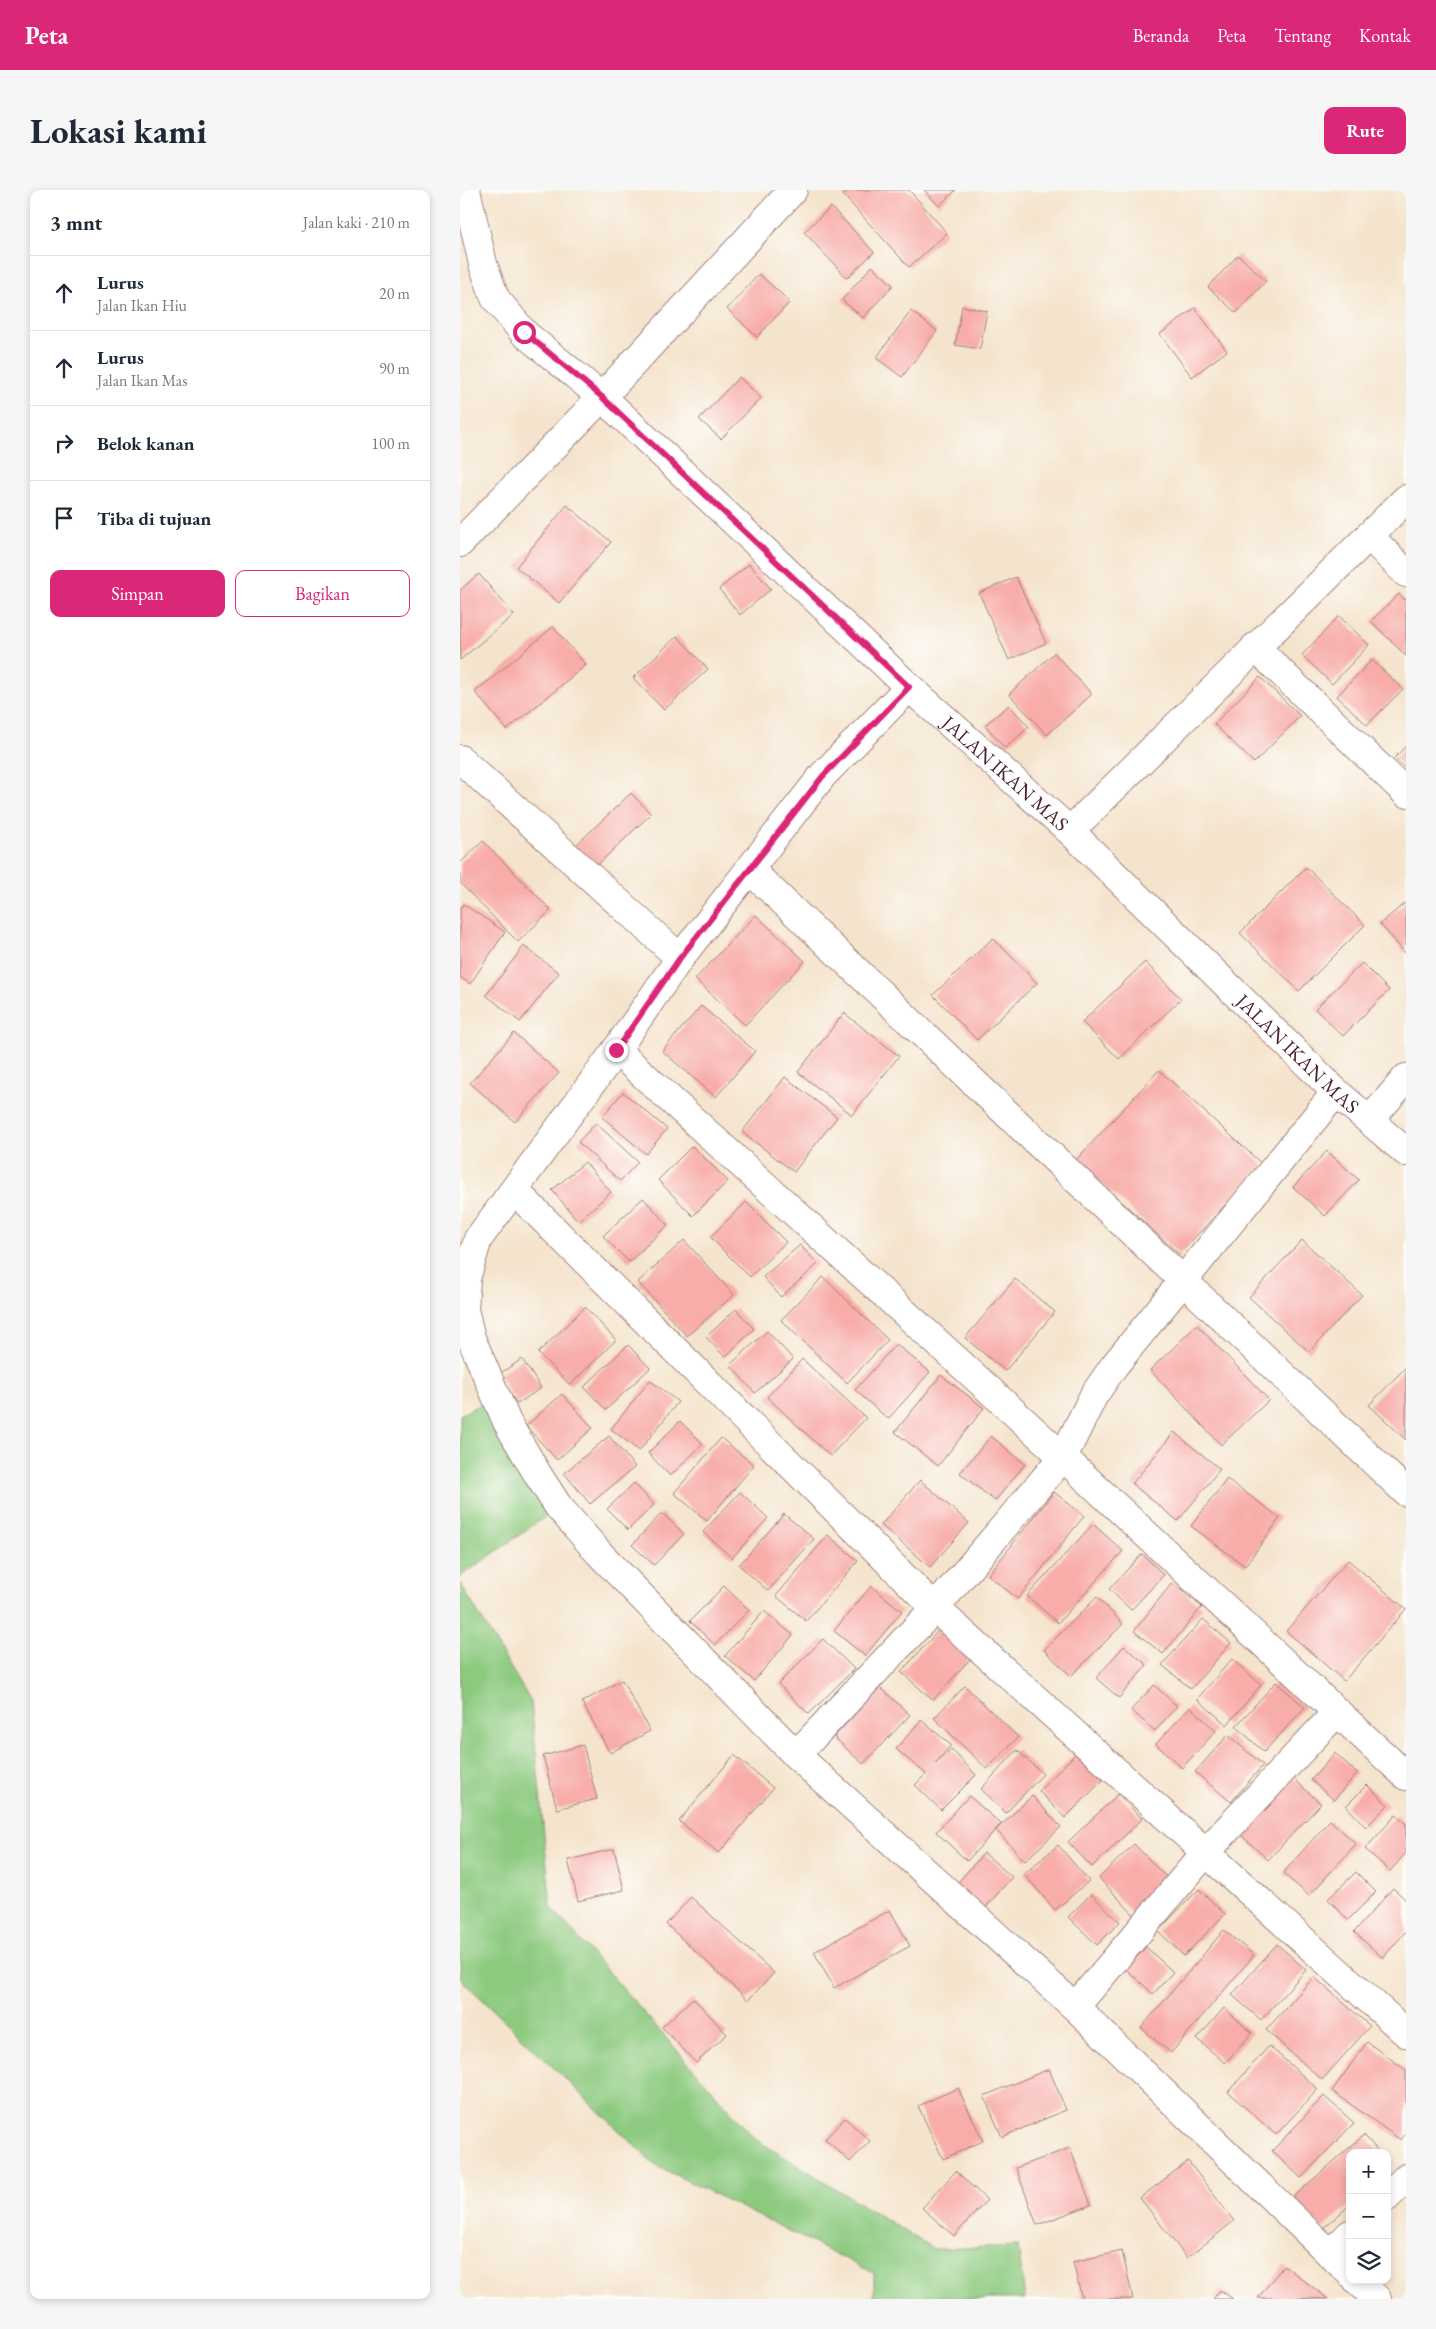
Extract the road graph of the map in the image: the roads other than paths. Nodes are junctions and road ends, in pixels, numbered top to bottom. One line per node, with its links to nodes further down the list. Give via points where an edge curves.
1 (466, 190): 3 (street, JALAN IKAN MAS, via 483,264 496,298 524,332)
2 (793, 190): 3 (street)
3 (602, 397): 6 (street); 9 (street, JALAN IKAN MAS)
4 (1406, 499): 5 (street)
5 (1369, 536): 7 (street); 8 (street)
6 (460, 543)
7 (1406, 573)
8 (1255, 647): 11 (street); 12 (street)
9 (909, 687): 12 (street, JALAN IKAN MAS); 13 (street, via 823,776)
10 (460, 759): 14 (street)
11 (1406, 793)
12 (1070, 831): 17 (street, JALAN IKAN MAS)
13 (749, 869): 14 (street); 21 (street)
14 (680, 958): 15 (street)
15 (616, 1050): 20 (street); 22 (street)
16 (1406, 1078): 18 (street)
17 (1336, 1092): 18 (street, JALAN IKAN MAS); 21 (street)
18 (1370, 1120): 19 (street, JALAN IKAN MAS)
19 (1406, 1152)
20 (515, 1191): 24 (street); 26 (street, via 478,1239 466,1279 464,1309 471,1338 507,1422 558,1506 598,1553)
21 (1184, 1282): 22 (street, via 1114,1366); 23 (street)
22 (1063, 1457): 24 (street); 25 (street)
23 (1406, 1492)
24 (934, 1608): 26 (street); 28 (street)
25 (1336, 1713): 27 (street); 28 (street)
26 (796, 1755): 29 (street)
27 (1406, 1776)
28 (1206, 1852): 29 (street); 30 (street)
29 (1075, 2007): 34 (street)
30 (1406, 2033)
31 (1406, 2178): 32 (street)
32 (1389, 2194)
33 (1346, 2238): 34 (street)
34 (1330, 2254): 35 (street)
35 (1346, 2269)
36 (1362, 2284): 37 (street)
37 (1377, 2299)

